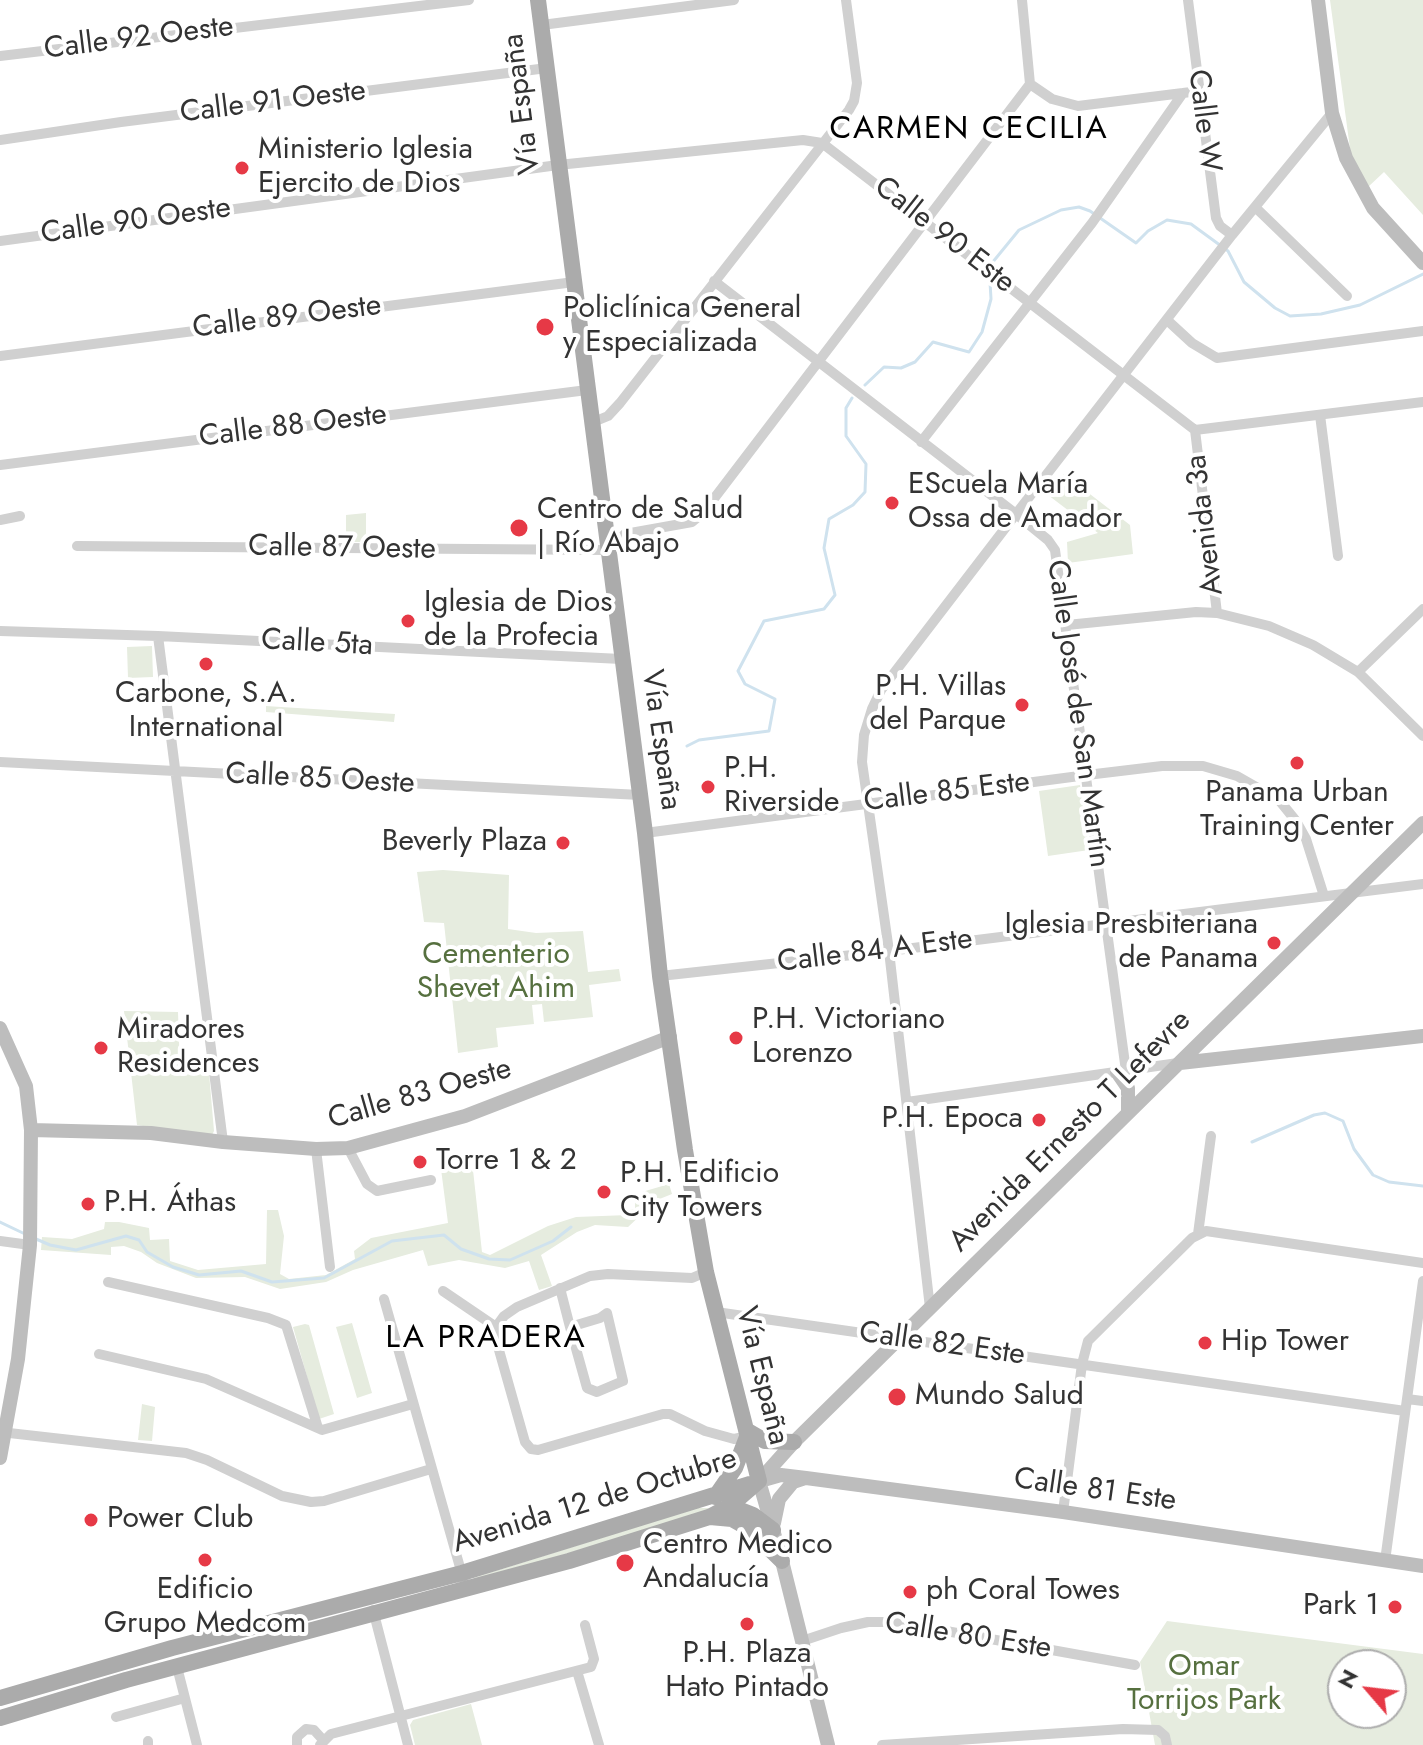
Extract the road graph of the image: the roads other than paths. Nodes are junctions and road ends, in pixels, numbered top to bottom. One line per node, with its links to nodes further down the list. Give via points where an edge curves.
1 (469, 0): 9 (street, Calle 92 Oeste)
2 (538, 0): 8 (main road, Vía España)
3 (734, 0): 8 (street)
4 (846, 0): 16 (street, via 857,89 849,110)
5 (1022, 0): 11 (street)
6 (1188, 0): 12 (street, Calle W)
7 (1318, 0): 14 (street)
8 (542, 25): 10 (main road, Vía España)
9 (0, 56)
10 (547, 68): 15 (street, Calle 91 Oeste); 17 (main road, Vía España)
11 (1030, 84): 13 (street, via 1052,99 1078,106); 19 (street)
12 (1199, 91): 13 (street); 21 (street, Calle W, via 1216,218)
13 (1183, 93): 26 (street)
14 (1332, 113): 18 (street); 22 (street, via 1361,190)
15 (0, 140)
16 (822, 143): 17 (street, via 803,140); 19 (street, Calle 90 Este); 23 (street)
17 (558, 165): 20 (street, Calle 90 Oeste); 24 (main road, Vía España)
18 (1255, 207): 21 (street); 25 (street)
19 (925, 222): 26 (street, Calle 90 Este); 30 (street)
20 (0, 241)
21 (1226, 243): 27 (street)
22 (1423, 263)
23 (714, 281): 30 (street, Calle José de San Martín); 35 (street, via 620,403)
24 (574, 282): 29 (street, Calle 89 Oeste); 32 (main road, Vía España)
25 (1347, 296)
26 (1030, 302): 31 (street, Calle 90 Este); 37 (street)
27 (1167, 320): 28 (street, via 1217,358); 31 (street)
28 (1423, 331)
29 (0, 356)
30 (817, 362): 37 (street, Calle José de San Martín); 43 (street, via 703,513 692,522 625,534)
31 (1125, 375): 36 (street, Avenida 3a); 39 (street)
32 (587, 390): 35 (main road, Vía España); 38 (street, Calle 88 Oeste)
33 (1423, 402): 34 (street)
34 (1320, 415): 36 (street); 44 (street)
35 (591, 423): 43 (main road, Vía España)
36 (1195, 430): 46 (street, Avenida 3a)
37 (921, 442): 39 (street, Calle José de San Martín)
38 (0, 465)
39 (1016, 514): 47 (street, Calle José de San Martín, via 1055,550); 57 (street, via 876,699 864,735)
40 (20, 516): 41 (street)
41 (0, 520)
42 (77, 546): 43 (street, Calle 87 Oeste)
43 (607, 550): 50 (main road, Vía España)
44 (1338, 556)
45 (1423, 609): 51 (street)
46 (1217, 613): 47 (street); 51 (street, via 1291,635)
47 (1067, 625): 55 (street, Calle José de San Martín)
48 (0, 631): 49 (street, Calle 5ta)
49 (158, 636): 50 (street, Calle 5ta); 54 (street)
50 (621, 659): 56 (main road, Vía España)
51 (1358, 672): 52 (street)
52 (1423, 736)
53 (0, 762): 54 (street, Calle 85 Oeste)
54 (175, 771): 56 (street, Calle 85 Oeste); 77 (street)
55 (1087, 775): 57 (street, Calle 85 Este); 62 (street, Calle 85 Este, via 1203,766 1259,786 1296,821); 63 (street, Calle José de San Martín)
56 (640, 795): 59 (main road, Vía España)
57 (866, 803): 59 (street, Calle 85 Este); 64 (street)
58 (1423, 823): 61 (street, Avenida Ernesto T Lefevre)
59 (645, 833): 65 (main road, Vía España)
60 (1423, 884): 61 (street, Calle 84 A Este)
61 (1352, 892): 62 (street, Calle 84 A Este); 67 (street, Avenida Ernesto T Lefevre)
62 (1324, 896): 63 (street, Calle 84 A Este)
63 (1108, 924): 64 (street, Calle 84 A Este); 72 (street, Calle José de San Martín)
64 (889, 951): 65 (street, Calle 84 A Este); 73 (street)
65 (660, 976): 69 (main road, Vía España)
66 (0, 1028): 75 (street, via 26,1086)
67 (1210, 1031): 70 (street, via 1213,1047); 71 (street, Avenida Ernesto T Lefevre)
68 (1423, 1036): 70 (street)
69 (670, 1037): 78 (street, Calle 83 Oeste, via 465,1116); 86 (main road, Vía España)
70 (1225, 1057): 71 (street)
71 (1180, 1063): 72 (street); 74 (street, Avenida Ernesto T Lefevre)
72 (1122, 1072): 73 (street); 74 (street)
73 (907, 1102): 92 (street)
74 (1128, 1113): 92 (street, Avenida Ernesto T Lefevre)
75 (31, 1130): 77 (street, Calle 83 Oeste, via 151,1133); 83 (street)
76 (1211, 1136): 81 (street)
77 (223, 1142): 79 (street, Calle 83 Oeste)
78 (348, 1148): 79 (street, Calle 83 Oeste); 80 (street, via 367,1184 377,1191)
79 (316, 1149): 85 (street)
80 (431, 1180)
81 (1198, 1234): 84 (street); 98 (street, via 1093,1335)
82 (0, 1241): 83 (street)
83 (30, 1245): 103 (street, via 18,1359)
84 (1423, 1263)
85 (330, 1267)
86 (706, 1272): 89 (street, via 692,1278 608,1274); 93 (main road, Vía España)
87 (1423, 1281): 101 (street)
88 (108, 1282): 102 (street, via 286,1325)
89 (560, 1288): 94 (street, via 517,1307); 95 (street)
90 (443, 1291): 94 (street)
91 (384, 1299): 100 (street)
92 (930, 1308): 96 (street, Avenida Ernesto T Lefevre)
93 (716, 1312): 96 (street, Calle 82 Este); 104 (main road, Vía España)
94 (496, 1327): 104 (street, via 531,1449 663,1414 734,1439)
95 (570, 1327): 95 (street, via 587,1388 597,1392 623,1381 607,1313)
96 (900, 1339): 98 (street, Calle 82 Este); 105 (street, Avenida Ernesto T Lefevre)
97 (99, 1354): 102 (street, via 206,1379)
98 (1082, 1364): 101 (street, Calle 82 Este); 111 (street)
99 (1423, 1401): 101 (street, Calle 82 Este)
100 (413, 1404): 102 (street); 107 (street)
101 (1406, 1405): 115 (street)
102 (318, 1428)
103 (2, 1432): 106 (street); 107 (street, via 186,1453 282,1496 311,1502)
104 (747, 1433): 105 (main road); 109 (main road, Vía España); 110 (main road)
105 (790, 1446): 108 (street, via 788,1465); 109 (street, Avenida Ernesto T Lefevre)
106 (0, 1458)
107 (431, 1469): 117 (street)
108 (806, 1478): 109 (street, Calle 81 Este, via 781,1475); 111 (street, Calle 81 Este); 113 (street, via 793,1482 779,1499)
109 (759, 1481): 110 (main road, Avenida 12 de Octubre); 113 (street)
110 (722, 1501): 112 (main road, Avenida 12 de Octubre); 113 (main road); 117 (main road, Avenida 12 de Octubre)
111 (1063, 1512): 115 (street, Calle 81 Este)
112 (709, 1517): 114 (main road, via 732,1519 748,1528); 118 (main road, Avenida 12 de Octubre)
113 (773, 1530): 114 (street)
114 (782, 1561): 124 (street)
115 (1385, 1561): 116 (street, Calle 81 Este)
116 (1423, 1566)
117 (462, 1573): 118 (street); 119 (main road, Avenida 12 de Octubre)
118 (466, 1590): 121 (main road, Avenida 12 de Octubre)
119 (370, 1596): 120 (main road, Avenida 12 de Octubre); 121 (street)
120 (300, 1614): 123 (main road); 128 (main road, Avenida 12 de Octubre)
121 (374, 1614): 123 (main road, Avenida 12 de Octubre); 130 (street)
122 (585, 1625): 127 (street, via 594,1664)
123 (311, 1632): 126 (main road, Avenida 12 de Octubre)
124 (802, 1641): 125 (street, Calle 80 Este, via 868,1622 896,1622); 138 (street)
125 (1135, 1665)
126 (177, 1667): 129 (street); 132 (main road, Avenida 12 de Octubre)
127 (577, 1671): 130 (street); 137 (street)
128 (0, 1698)
129 (185, 1698): 131 (street); 134 (street)
130 (400, 1716): 133 (street, via 331,1734); 136 (street)
131 (116, 1717)
132 (0, 1718)
133 (322, 1743): 135 (street, via 314,1730 306,1729 299,1733)
134 (197, 1745)
135 (297, 1745)
136 (408, 1745)
137 (599, 1745)
138 (828, 1745)
139 (882, 1745): 140 (street, via 1123,1729 1158,1730)
140 (1167, 1745)

